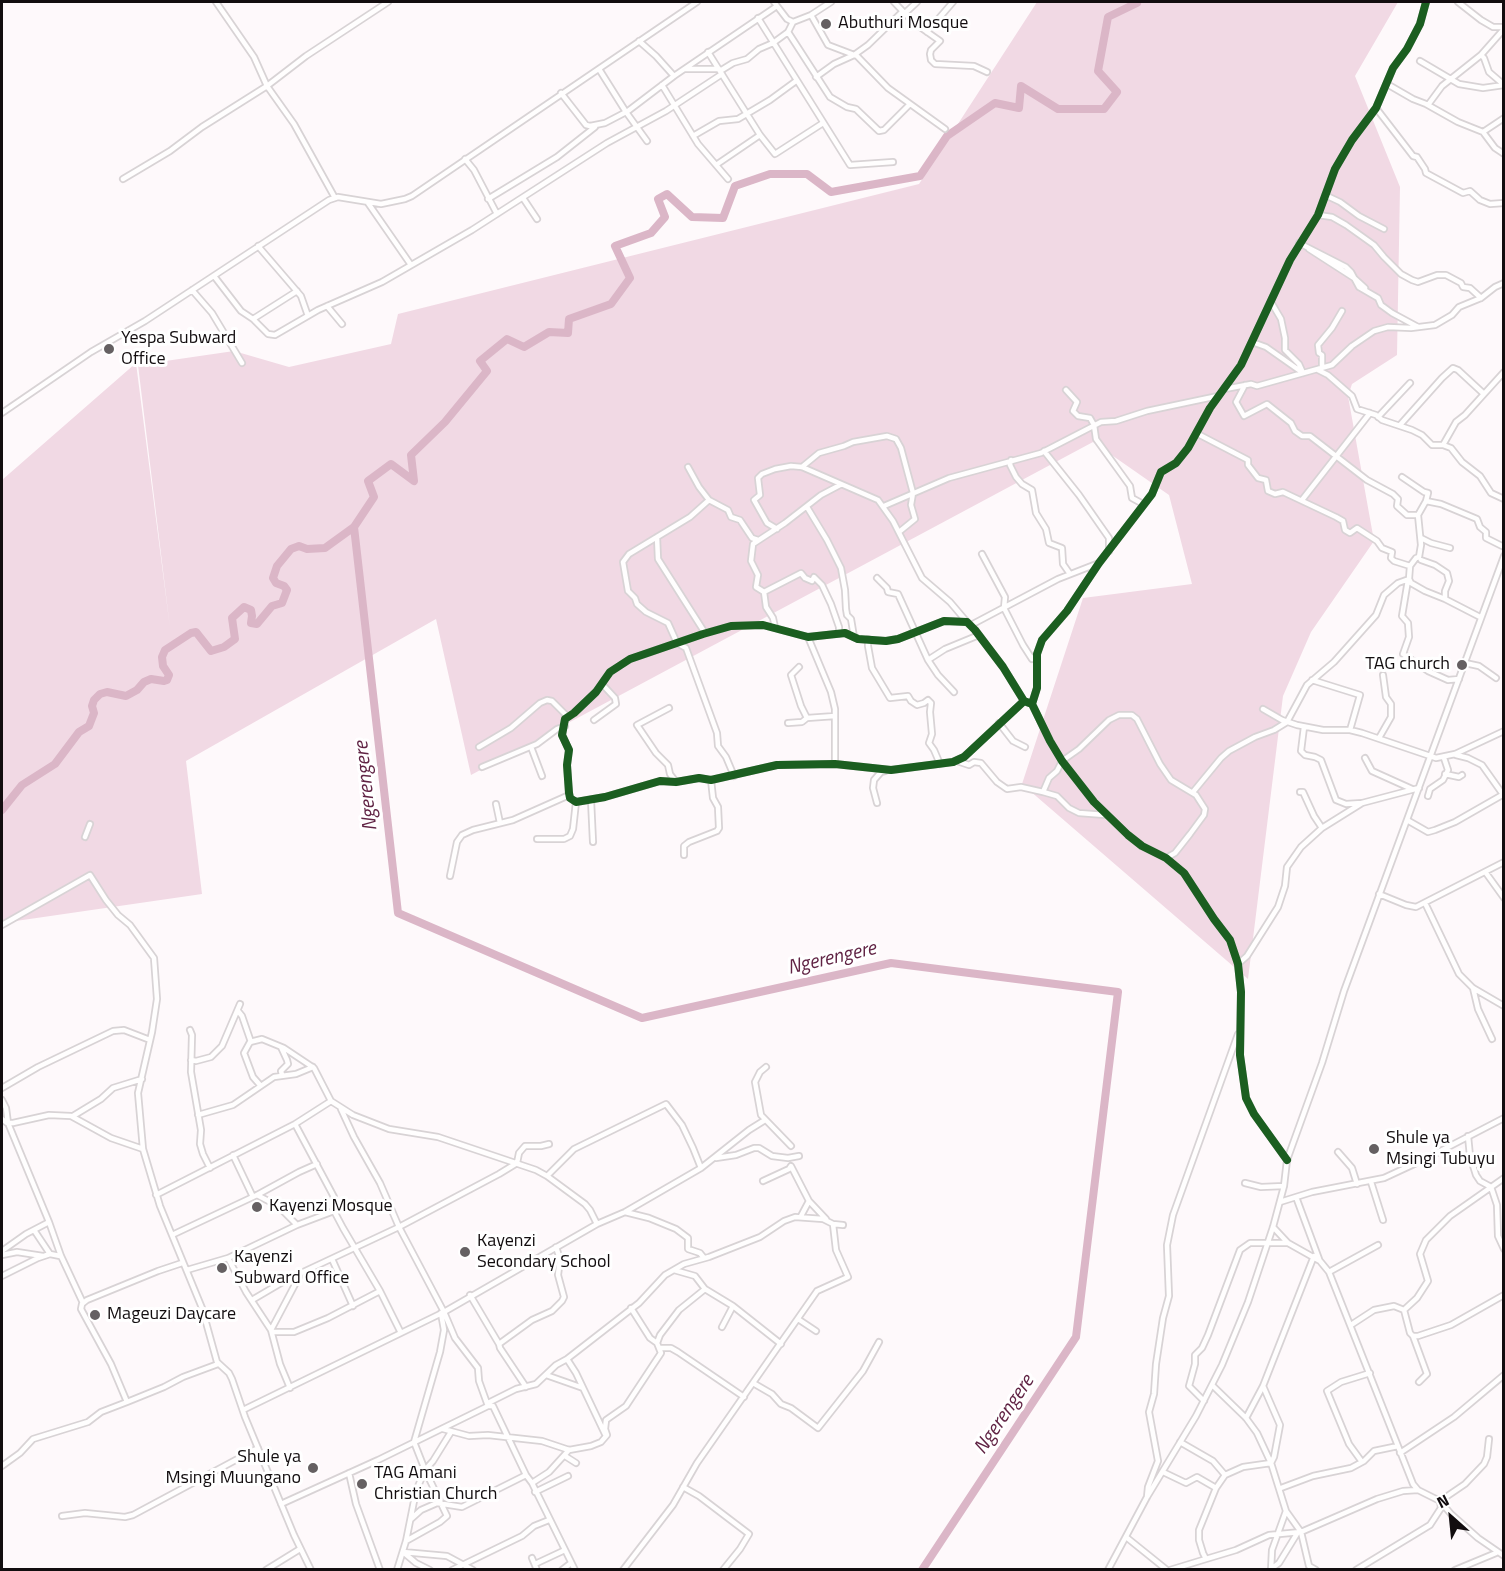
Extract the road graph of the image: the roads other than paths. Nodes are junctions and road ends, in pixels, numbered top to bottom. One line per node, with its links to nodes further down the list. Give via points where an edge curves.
1 (216, 2): 35 (street, via 254,57)
2 (388, 2): 35 (street)
3 (697, 2): 18 (street)
4 (831, 2): 12 (street)
5 (894, 2): 11 (street)
6 (917, 2): 11 (street)
7 (953, 2): 17 (street)
8 (1426, 2): 32 (street, via 1420,24)
9 (1458, 2): 15 (street, via 1493,27)
10 (776, 4): 13 (street); 14 (street)
11 (903, 13): 17 (street); 21 (street)
12 (811, 15): 14 (street); 21 (street, via 828,45)
13 (758, 18): 19 (street); 20 (street)
14 (793, 22): 16 (street)
15 (1503, 28): 22 (street)
16 (788, 32): 19 (street); 29 (street)
17 (927, 32): 27 (street, via 940,41 931,50 934,64 976,66)
18 (639, 41): 24 (street); 28 (street)
19 (774, 43): 26 (street); 31 (street)
20 (708, 52): 25 (street); 26 (street)
21 (854, 56): 29 (street); 37 (street)
22 (1481, 56): 30 (street); 34 (street, via 1489,72)
23 (1420, 61): 30 (street)
24 (599, 69): 36 (street); 41 (street)
25 (685, 69): 26 (street); 28 (street)
26 (720, 71): 38 (street); 42 (street)
27 (987, 72)
28 (674, 76): 33 (street)
29 (816, 77): 37 (street, via 830,97 856,109 879,131)
30 (1451, 79): 34 (street, via 1483,88); 39 (street)
31 (796, 81): 42 (street); 44 (street)
32 (1387, 84): 39 (street); 40 (street)
33 (662, 85): 38 (street); 41 (street)
34 (1503, 85)
35 (267, 86): 56 (street); 59 (street, via 294,124)
36 (561, 93): 45 (street, via 586,125); 53 (street)
37 (910, 104): 47 (street)
38 (675, 105): 46 (street); 50 (street)
39 (1428, 105): 48 (street)
40 (1376, 108): 58 (street, via 1341,158); 63 (street, via 1426,173 1490,204)
41 (626, 112): 45 (street); 46 (street)
42 (748, 114): 49 (street); 50 (street, via 735,121 719,121)
43 (1503, 118): 48 (street)
44 (823, 123): 49 (street, via 777,154); 54 (street, via 850,165)
45 (597, 125): 61 (street, via 556,157)
46 (636, 127): 51 (street); 60 (street)
47 (945, 129)
48 (1483, 132): 52 (street)
49 (760, 135): 55 (street)
50 (693, 136): 55 (street)
51 (647, 141)
52 (1503, 154)
53 (465, 159): 61 (street); 62 (street, via 405,200)
54 (893, 162)
55 (716, 165): 57 (street)
56 (123, 179)
57 (728, 179)
58 (1325, 195): 65 (street); 67 (street)
59 (335, 198): 62 (street); 69 (street)
60 (523, 198): 64 (street); 66 (street)
61 (488, 199): 64 (street)
62 (368, 203): 70 (street)
63 (1503, 203)
64 (497, 214): 70 (street)
65 (1318, 215): 68 (street); 77 (street, via 1346,225 1412,280 1446,275)
66 (537, 219)
67 (1384, 229)
68 (1299, 243): 72 (street, via 1340,262); 78 (street)
69 (258, 246): 71 (street); 76 (street)
70 (411, 265): 79 (street)
71 (214, 276): 75 (street); 82 (street, via 240,311)
72 (1354, 278): 74 (street); 84 (street, via 1381,305)
73 (1503, 283): 77 (street)
74 (1365, 288)
75 (192, 290): 86 (street, via 212,313); 96 (street)
76 (297, 291): 81 (street); 82 (street)
77 (1481, 298): 84 (street, via 1459,307 1441,322)
78 (1271, 302): 85 (street); 89 (street, via 1281,319 1285,350)
79 (327, 306): 81 (street); 83 (street)
80 (1342, 311): 87 (street, via 1318,345 1322,356)
81 (308, 316): 82 (street, via 272,336)
82 (253, 319)
83 (342, 324)
84 (1418, 327): 87 (street, via 1381,328 1357,342 1335,363)
85 (1252, 342): 89 (street); 92 (street)
86 (242, 363)
87 (1320, 369): 89 (street); 97 (street, via 1352,396 1357,409)
88 (1503, 372): 94 (street)
89 (1303, 373): 91 (street, via 1257,386)
90 (1410, 382): 98 (street)
91 (1245, 385): 92 (street); 104 (street, via 1236,402 1244,416 1267,404 1295,431 1310,436)
92 (1225, 389): 95 (street)
93 (1066, 390): 99 (street, via 1077,402 1073,411 1090,418)
94 (1484, 394): 100 (street, via 1453,368); 102 (street, via 1456,422)
95 (1219, 396): 99 (street); 101 (street)
96 (2, 413)
97 (1370, 413): 98 (street); 104 (street)
98 (1378, 417): 100 (street)
99 (1094, 425): 103 (street); 115 (street, via 1096,439 1130,486 1132,498)
100 (1400, 425): 102 (street, via 1422,435 1432,445)
101 (1196, 433): 113 (street, via 1248,460 1258,478 1266,480 1268,491); 115 (street, via 1176,463 1161,472)
102 (1443, 445): 111 (street, via 1480,476 1491,493)
103 (1044, 451): 105 (street); 128 (street, via 1109,538)
104 (1337, 455): 113 (street); 118 (street, via 1367,480 1395,495 1397,506 1407,515)
105 (1011, 460): 110 (street); 134 (street, via 1016,477 1032,490 1036,513 1049,543 1062,548)
106 (688, 467): 112 (street)
107 (802, 467): 109 (street); 110 (street, via 819,453 853,442 890,437 901,448); 119 (street, via 775,469 758,478 760,495 754,500 767,523)
108 (1402, 477): 114 (street, via 1428,493)
109 (840, 485): 116 (street); 117 (street)
110 (913, 493): 116 (street); 120 (street, via 915,519)
111 (1503, 499)
112 (709, 500): 121 (street); 122 (street, via 740,520)
113 (1302, 500): 133 (street, via 1343,521 1350,533 1357,528 1392,552 1394,561)
114 (1426, 501): 118 (street); 126 (street, via 1478,519 1486,538)
115 (1143, 504): 128 (street)
116 (884, 506): 120 (street)
117 (807, 507): 119 (street); 149 (street, via 841,568)
118 (1418, 515): 123 (street)
119 (777, 528): 124 (street)
120 (900, 532): 141 (street, via 922,578)
121 (657, 537): 143 (street, via 658,559); 151 (street, via 625,558 626,581 639,607 668,623)
122 (752, 538): 124 (street); 125 (street)
123 (1421, 538): 127 (street); 133 (street, via 1419,557)
124 (758, 540): 125 (street)
125 (753, 544): 137 (street, via 751,561 758,575 756,587)
126 (1502, 546)
127 (1450, 548)
128 (1109, 551): 132 (street)
129 (982, 554): 139 (street, via 1005,597)
130 (1503, 556): 140 (street)
131 (1421, 560): 138 (street, via 1447,573)
132 (1099, 563): 134 (street); 153 (street, via 1042,640)
133 (1410, 566): 136 (street)
134 (1070, 574): 139 (street)
135 (877, 578): 144 (street, via 888,592 898,594)
136 (1408, 579): 138 (street); 159 (street, via 1402,616 1408,623 1408,637 1403,654 1448,680); 160 (street, via 1384,595 1376,615 1334,662)
137 (764, 592): 142 (street); 145 (street, via 801,573 812,581 814,576 831,604)
138 (1445, 598): 140 (street)
139 (1004, 608): 141 (street); 153 (street, via 1032,658)
140 (1480, 617): 155 (street)
141 (969, 623): 144 (street, via 944,621); 147 (street)
142 (775, 627): 143 (street, via 747,624); 148 (street)
143 (705, 633): 151 (street)
144 (916, 633): 150 (street, via 886,641); 154 (street)
145 (839, 634): 146 (street); 149 (street)
146 (822, 635): 148 (street); 152 (street)
147 (979, 635): 154 (street); 163 (street)
148 (808, 637): 152 (street)
149 (854, 637): 150 (street)
150 (868, 639): 189 (street, via 872,665 890,698 908,696 917,705 928,700 932,703 932,734 928,743)
151 (677, 643): 161 (street, via 622,663); 195 (street, via 686,648 717,733 718,746)
152 (811, 648): 167 (street, via 831,692)
153 (1037, 654): 164 (street, via 1038,682)
154 (928, 660): 162 (street)
155 (1465, 663): 158 (street, via 1479,666); 159 (street)
156 (799, 667): 169 (street, via 791,675)
157 (1383, 675): 178 (street, via 1391,717)
158 (1496, 678)
159 (1459, 679): 183 (street)
160 (1312, 680): 171 (street); 176 (street, via 1360,694)
161 (602, 684): 168 (street); 170 (street, via 616,703)
162 (954, 692)
163 (1023, 700): 164 (street); 173 (street)
164 (1032, 704): 187 (street)
165 (669, 708): 197 (street, via 638,725)
166 (1263, 709): 171 (street)
167 (835, 716): 169 (street); 188 (street)
168 (568, 717): 174 (street); 179 (street, via 547,699 511,728)
169 (807, 718): 172 (street)
170 (594, 720)
171 (1287, 722): 175 (street); 201 (street, via 1229,751)
172 (788, 723)
173 (999, 723): 181 (street, via 1013,741); 186 (street)
174 (565, 726): 180 (street); 203 (street, via 562,735 569,750)
175 (1304, 727): 176 (street); 209 (street, via 1301,751 1321,761 1336,800)
176 (1350, 730): 178 (street)
177 (1503, 731): 182 (street)
178 (1379, 738): 183 (street)
179 (478, 747)
180 (531, 747): 190 (street); 194 (street)
181 (1025, 747)
182 (1455, 754): 185 (street); 204 (street, via 1482,765)
183 (1430, 756): 185 (street); 198 (street)
184 (1365, 758): 199 (street, via 1372,771)
185 (1444, 758): 192 (street)
186 (957, 761): 189 (street); 200 (street, via 981,763 1007,789 1021,787)
187 (1062, 761): 200 (street); 201 (street, via 1113,717 1129,714 1137,719 1171,780); 211 (street)
188 (836, 764): 191 (street); 195 (street, via 777,765)
189 (940, 764): 191 (street)
190 (482, 767)
191 (891, 770): 208 (street, via 883,771 874,780)
192 (1446, 774): 193 (street); 205 (street)
193 (1462, 775)
194 (542, 776)
195 (734, 776): 196 (street)
196 (711, 780): 197 (street); 219 (street, via 719,828 689,842 684,846)
197 (676, 782): 206 (street, via 660,781)
198 (1419, 788): 199 (street); 212 (street)
199 (1412, 789): 209 (street)
200 (1043, 792): 211 (street, via 1057,796 1079,813)
201 (1193, 792): 220 (street, via 1204,806 1204,815 1175,853)
202 (1300, 792): 215 (street)
203 (569, 793): 207 (street); 213 (street)
204 (1503, 795): 212 (street, via 1428,832)
205 (1428, 796)
206 (591, 800): 207 (street); 218 (street)
207 (576, 802): 217 (street, via 569,837)
208 (877, 802)
209 (1362, 803): 215 (street)
210 (496, 804): 213 (street)
211 (1106, 815): 220 (street, via 1142,846)
212 (1407, 820): 224 (street)
213 (500, 824): 223 (street, via 460,837)
214 (90, 825): 216 (street)
215 (1322, 828): 228 (street, via 1292,858 1278,907)
216 (85, 837)
217 (537, 839)
218 (593, 842)
219 (684, 855)
220 (1166, 858): 228 (street, via 1184,873 1226,933)
221 (1503, 862): 222 (street)
222 (1486, 873): 225 (street); 226 (street)
223 (450, 876)
224 (1378, 894): 226 (street, via 1409,906); 264 (street)
225 (1503, 898)
226 (1425, 903): 229 (street, via 1456,970)
227 (2, 925): 236 (street, via 90,875 105,900 154,958 157,999)
228 (1238, 964): 233 (street)
229 (1473, 988): 231 (street); 235 (street)
230 (240, 1004): 232 (street)
231 (1503, 1006)
232 (238, 1011): 237 (street); 239 (street, via 216,1052 208,1058)
233 (1240, 1025): 264 (street, via 1246,1098); 372 (street, via 1173,1215 1167,1245 1169,1296 1149,1412)
234 (190, 1030): 239 (street)
235 (1492, 1039)
236 (150, 1040): 243 (street); 245 (street, via 124,1030 112,1031)
237 (251, 1042): 238 (street, via 264,1040); 244 (street, via 244,1056)
238 (281, 1047): 240 (street); 242 (street, via 288,1064)
239 (191, 1060): 249 (street)
240 (313, 1067): 242 (street); 247 (street)
241 (765, 1067): 253 (street, via 755,1082)
242 (282, 1075): 244 (street)
243 (142, 1079): 250 (street, via 113,1088); 259 (street, via 138,1095)
244 (260, 1085): 249 (street, via 233,1105)
245 (2, 1088)
246 (2, 1100): 254 (street)
247 (331, 1101): 248 (street); 255 (street)
248 (342, 1109): 265 (street, via 389,1129 438,1137); 292 (street)
249 (198, 1115): 267 (street, via 200,1144)
250 (73, 1116): 254 (street, via 49,1115); 259 (street, via 111,1138)
251 (1503, 1118): 256 (street)
252 (2, 1119): 254 (street)
253 (765, 1120): 258 (street); 263 (street)
254 (5, 1124): 287 (street)
255 (295, 1124): 261 (street); 266 (street)
256 (1468, 1136): 272 (street); 276 (street, via 1476,1175)
257 (549, 1144): 265 (street, via 525,1146)
258 (791, 1146)
259 (143, 1149): 277 (street)
260 (1338, 1152): 274 (street, via 1352,1168)
261 (233, 1155): 267 (street); 278 (street)
262 (799, 1156): 263 (street, via 772,1156 754,1148)
263 (713, 1159): 268 (street)
264 (1287, 1160): 275 (street)
265 (517, 1163): 269 (street); 292 (street)
266 (317, 1164): 278 (street); 282 (street, via 333,1197)
267 (210, 1168): 277 (street)
268 (701, 1168): 269 (street, via 682,1125 666,1104 574,1149); 283 (street)
269 (547, 1176): 288 (street, via 585,1204)
270 (1503, 1178): 276 (street)
271 (763, 1181): 280 (street, via 792,1166)
272 (1371, 1182): 274 (street); 286 (street)
273 (1245, 1183): 275 (street)
274 (1358, 1184): 279 (street)
275 (1284, 1186): 281 (street)
276 (1491, 1187): 301 (street); 326 (street, via 1444,1221 1426,1240 1420,1253 1428,1281)
277 (156, 1195): 295 (street)
278 (255, 1196): 290 (street, via 278,1206); 295 (street)
279 (1296, 1197): 281 (street); 310 (street)
280 (809, 1201): 284 (street); 285 (street)
281 (1280, 1202): 293 (street)
282 (334, 1211): 290 (street); 300 (street)
283 (625, 1212): 288 (street); 308 (street, via 676,1229 688,1238 688,1249)
284 (801, 1216): 285 (street); 308 (street)
285 (828, 1220): 289 (street)
286 (1383, 1220)
287 (49, 1222): 294 (street); 305 (street)
288 (597, 1224): 299 (street)
289 (833, 1224): 291 (street); 328 (street, via 836,1250 848,1277 817,1291)
290 (297, 1225): 307 (street)
291 (843, 1225)
292 (399, 1227): 300 (street); 327 (street)
293 (1273, 1227): 296 (street); 297 (street)
294 (34, 1230): 302 (street); 303 (street)
295 (172, 1235): 311 (street)
296 (1267, 1243): 297 (street); 346 (street, via 1248,1302); 353 (street, via 1250,1243 1240,1250 1208,1335 1195,1355 1189,1386)
297 (1288, 1243): 306 (street)
298 (1378, 1245): 314 (street)
299 (556, 1247): 319 (street); 336 (street, via 562,1301)
300 (354, 1249): 309 (street); 318 (street)
301 (1503, 1249)
302 (2, 1253): 304 (street)
303 (50, 1254): 304 (street); 305 (street)
304 (44, 1256): 316 (street)
305 (61, 1256): 322 (street)
306 (1314, 1256): 310 (street); 347 (street)
307 (228, 1258): 312 (street); 321 (street)
308 (704, 1258): 313 (street)
309 (332, 1259): 315 (street); 323 (street)
310 (1320, 1261): 314 (street)
311 (182, 1263): 312 (street); 322 (street)
312 (187, 1270): 340 (street)
313 (674, 1270): 317 (street, via 695,1276); 325 (street)
314 (1329, 1272): 329 (street)
315 (300, 1275): 321 (street); 331 (street)
316 (2, 1276)
317 (705, 1288): 324 (street); 338 (street, via 679,1310 660,1335)
318 (380, 1291): 323 (street); 333 (street)
319 (470, 1295): 327 (street); 336 (street)
320 (1503, 1295): 334 (street, via 1451,1325)
321 (252, 1300): 331 (street)
322 (82, 1303): 352 (street, via 82,1312)
323 (353, 1306): 331 (street, via 294,1332)
324 (733, 1306): 330 (street); 337 (street)
325 (631, 1308): 338 (street); 339 (street)
326 (1404, 1310): 329 (street, via 1382,1307); 334 (street)
327 (442, 1312): 333 (street); 354 (street, via 455,1338 478,1368); 362 (street, via 440,1352)
328 (798, 1319): 332 (street); 337 (street)
329 (1351, 1325): 341 (street)
330 (722, 1328)
331 (272, 1331): 349 (street)
332 (816, 1331)
333 (401, 1333): 349 (street)
334 (1413, 1336): 344 (street, via 1426,1372)
335 (879, 1342): 345 (street, via 863,1371 818,1428)
336 (499, 1344): 348 (street)
337 (781, 1344): 345 (street)
338 (659, 1346): 351 (street, via 678,1352); 359 (street, via 661,1353 626,1406 606,1420)
339 (567, 1359): 342 (street); 350 (street)
340 (218, 1364): 352 (street); 355 (street, via 230,1375)
341 (1370, 1373): 364 (street); 369 (street, via 1327,1390 1349,1444)
342 (546, 1375): 348 (street); 350 (street)
343 (1503, 1375): 367 (street, via 1454,1417)
344 (1419, 1382)
345 (753, 1383): 351 (street)
346 (1212, 1386): 353 (street); 356 (street)
347 (1263, 1386): 356 (street); 371 (street, via 1280,1425)
348 (526, 1387): 354 (street)
349 (290, 1389): 355 (street)
350 (583, 1389): 359 (street)
351 (744, 1397): 381 (street)
352 (127, 1401): 373 (street, via 88,1422 33,1439)
353 (1204, 1401): 363 (street)
354 (488, 1404): 357 (street); 360 (street, via 493,1406)
355 (243, 1410): 365 (street)
356 (1246, 1418): 371 (street)
357 (443, 1429): 358 (street); 362 (street)
358 (451, 1432): 360 (street); 375 (street)
359 (606, 1437): 366 (street, via 591,1446)
360 (508, 1438): 366 (street, via 542,1441); 377 (street)
361 (1489, 1439): 387 (street, via 1487,1458 1481,1468)
362 (414, 1442): 375 (street); 376 (street)
363 (1180, 1443): 374 (street); 378 (street, via 1213,1461)
364 (1398, 1446): 367 (street); 369 (street, via 1374,1451)
365 (258, 1448): 389 (street); 391 (street, via 133,1515)
366 (569, 1450): 368 (street)
367 (1400, 1453): 384 (street)
368 (565, 1456): 370 (street); 380 (street)
369 (1362, 1462): 383 (street)
370 (576, 1463)
371 (1271, 1463): 378 (street, via 1243,1467); 383 (street)
372 (1157, 1465): 374 (street); 386 (street)
373 (2, 1466)
374 (1164, 1469): 382 (street, via 1186,1483 1197,1477); 386 (street)
375 (425, 1470): 388 (street); 392 (street)
376 (349, 1473): 389 (street); 410 (street)
377 (526, 1475): 380 (street); 388 (street, via 462,1507)
378 (1225, 1475): 382 (street)
379 (568, 1476): 385 (street)
380 (532, 1483): 385 (street)
381 (683, 1487): 417 (street); 418 (street, via 749,1534)
382 (1216, 1488): 404 (street, via 1198,1536)
383 (1281, 1488): 390 (street)
384 (1418, 1490): 387 (street); 394 (street, via 1377,1498)
385 (535, 1492): 393 (street)
386 (1147, 1497): 396 (street)
387 (1440, 1501): 401 (street); 422 (street, via 1441,1508 1428,1527)
388 (442, 1503): 392 (street, via 421,1510); 397 (street, via 447,1516)
389 (281, 1504): 398 (street)
390 (1286, 1511): 394 (street); 395 (street)
391 (62, 1516)
392 (411, 1519): 397 (street)
393 (549, 1520): 399 (street); 406 (street)
394 (1299, 1532): 395 (street); 395 (street, via 1270,1569); 421 (street, via 1309,1566)
395 (1279, 1533): 404 (street)
396 (1126, 1537): 419 (street); 420 (street)
397 (406, 1541): 400 (street)
398 (300, 1549): 408 (street); 409 (street)
399 (565, 1550): 405 (street); 407 (street)
400 (403, 1552): 406 (street, via 447,1556); 411 (street); 412 (street)
401 (1496, 1552): 402 (street); 423 (street)
402 (1503, 1556)
403 (532, 1558): 407 (street)
404 (1206, 1558): 420 (street)
405 (571, 1563): 415 (street); 416 (street)
406 (462, 1565): 413 (street); 414 (street)
407 (536, 1567)
408 (266, 1569)
409 (311, 1569)
410 (380, 1569)
411 (397, 1569)
412 (430, 1569)
413 (452, 1569)
414 (473, 1569)
415 (562, 1569)
416 (575, 1569)
417 (623, 1569)
418 (723, 1569)
419 (1108, 1569)
420 (1169, 1569)
421 (1316, 1569)
422 (1356, 1569)
423 (1455, 1569)

